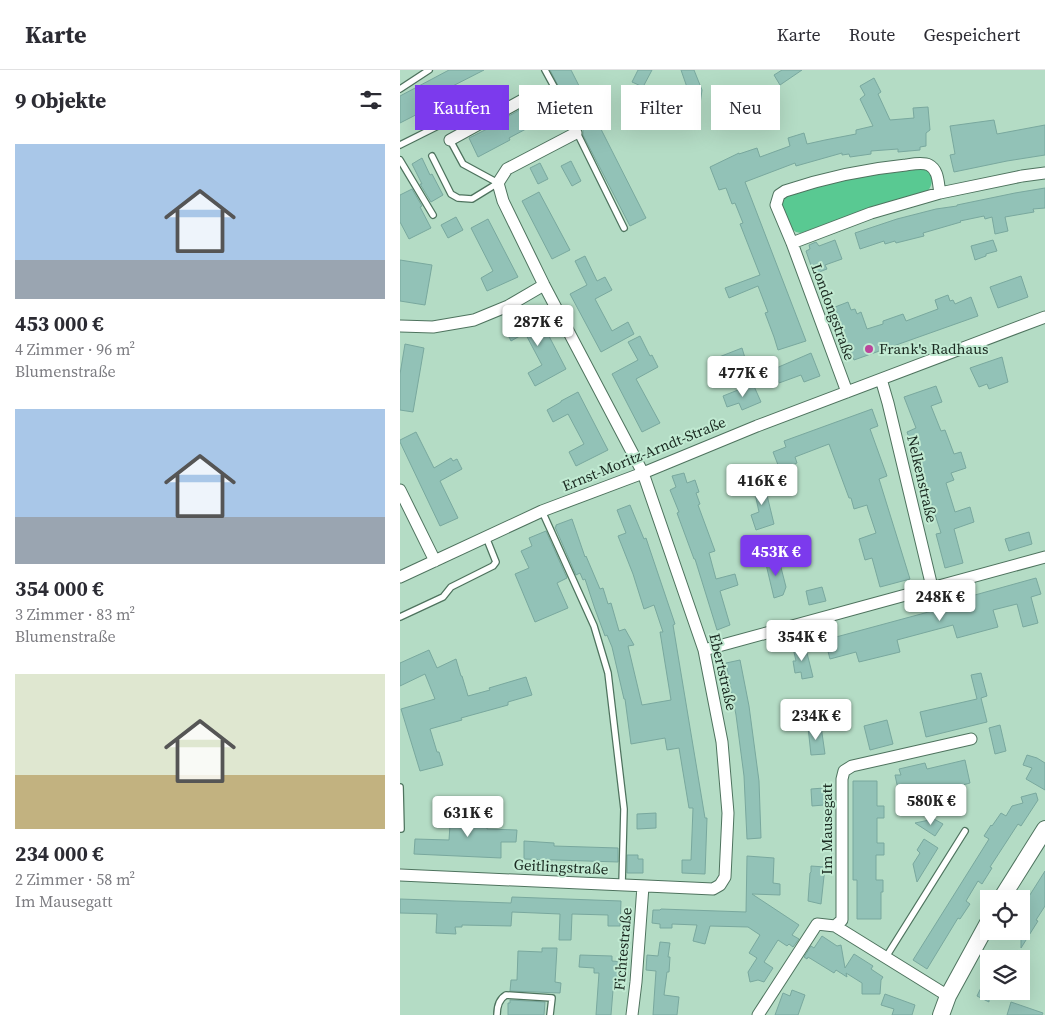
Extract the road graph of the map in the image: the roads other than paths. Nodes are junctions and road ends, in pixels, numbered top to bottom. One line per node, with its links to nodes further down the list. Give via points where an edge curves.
1 (429, 70): 3 (lane)
2 (545, 70): 6 (lane)
3 (400, 89)
4 (519, 102): 7 (street)
5 (430, 130): 8 (lane)
6 (576, 133): 12 (street, via 506,169); 15 (lane)
7 (450, 140): 12 (lane, via 462,164)
8 (400, 145)
9 (432, 156): 12 (lane, via 451,194 458,198 472,199)
10 (400, 160): 14 (lane)
11 (1045, 173): 13 (street)
12 (498, 183): 17 (street, Ebertstraße, via 503,201)
13 (940, 193): 16 (street); 16 (street, Londongstraße, via 936,172 923,164 843,175 785,191 776,205)
14 (433, 215)
15 (624, 228)
16 (792, 243): 21 (street, Londongstraße)
17 (544, 285): 19 (street, via 508,306 474,320 433,327); 22 (street, Ebertstraße)
18 (1045, 317): 20 (street, Ernst-Moritz-Arndt-Straße)
19 (400, 326)
20 (881, 379): 21 (street, Ernst-Moritz-Arndt-Straße); 29 (street, Nelkenstraße)
21 (847, 392): 22 (street, Ernst-Moritz-Arndt-Straße)
22 (643, 473): 24 (street, Ernst-Moritz-Arndt-Straße); 31 (street, Ebertstraße)
23 (400, 490): 27 (street)
24 (542, 511): 25 (street, Ernst-Moritz-Arndt-Straße); 38 (lane, via 594,626 608,673 624,809)
25 (486, 537): 27 (street, Ernst-Moritz-Arndt-Straße); 30 (lane, via 496,562 493,566 451,587 443,597)
26 (1045, 557): 29 (street)
27 (435, 561): 28 (street, Ernst-Moritz-Arndt-Straße)
28 (400, 577)
29 (932, 587): 31 (street)
30 (400, 617)
31 (704, 650): 40 (street, Ebertstraße, via 722,742 728,813 725,877)
32 (971, 739): 42 (street, Im Mausegatt, via 852,766 844,771 842,920)
33 (400, 787): 34 (lane)
34 (401, 829)
35 (1045, 829): 41 (main road)
36 (965, 831): 44 (lane)
37 (400, 875): 38 (street, Geitlingstraße)
38 (622, 885): 39 (street, Geitlingstraße)
39 (642, 886): 40 (street, Geitlingstraße, via 713,889); 48 (street, Fichtestraße)
40 (720, 886)
41 (1007, 890)
42 (835, 926): 44 (street); 49 (street, via 817,924)
43 (980, 937): 45 (main road)
44 (886, 957): 45 (street)
45 (948, 996): 50 (main road)
46 (497, 1015): 47 (lane, via 497,1008 506,995 552,998)
47 (550, 1015)
48 (632, 1015)
49 (758, 1015)
50 (941, 1015)

